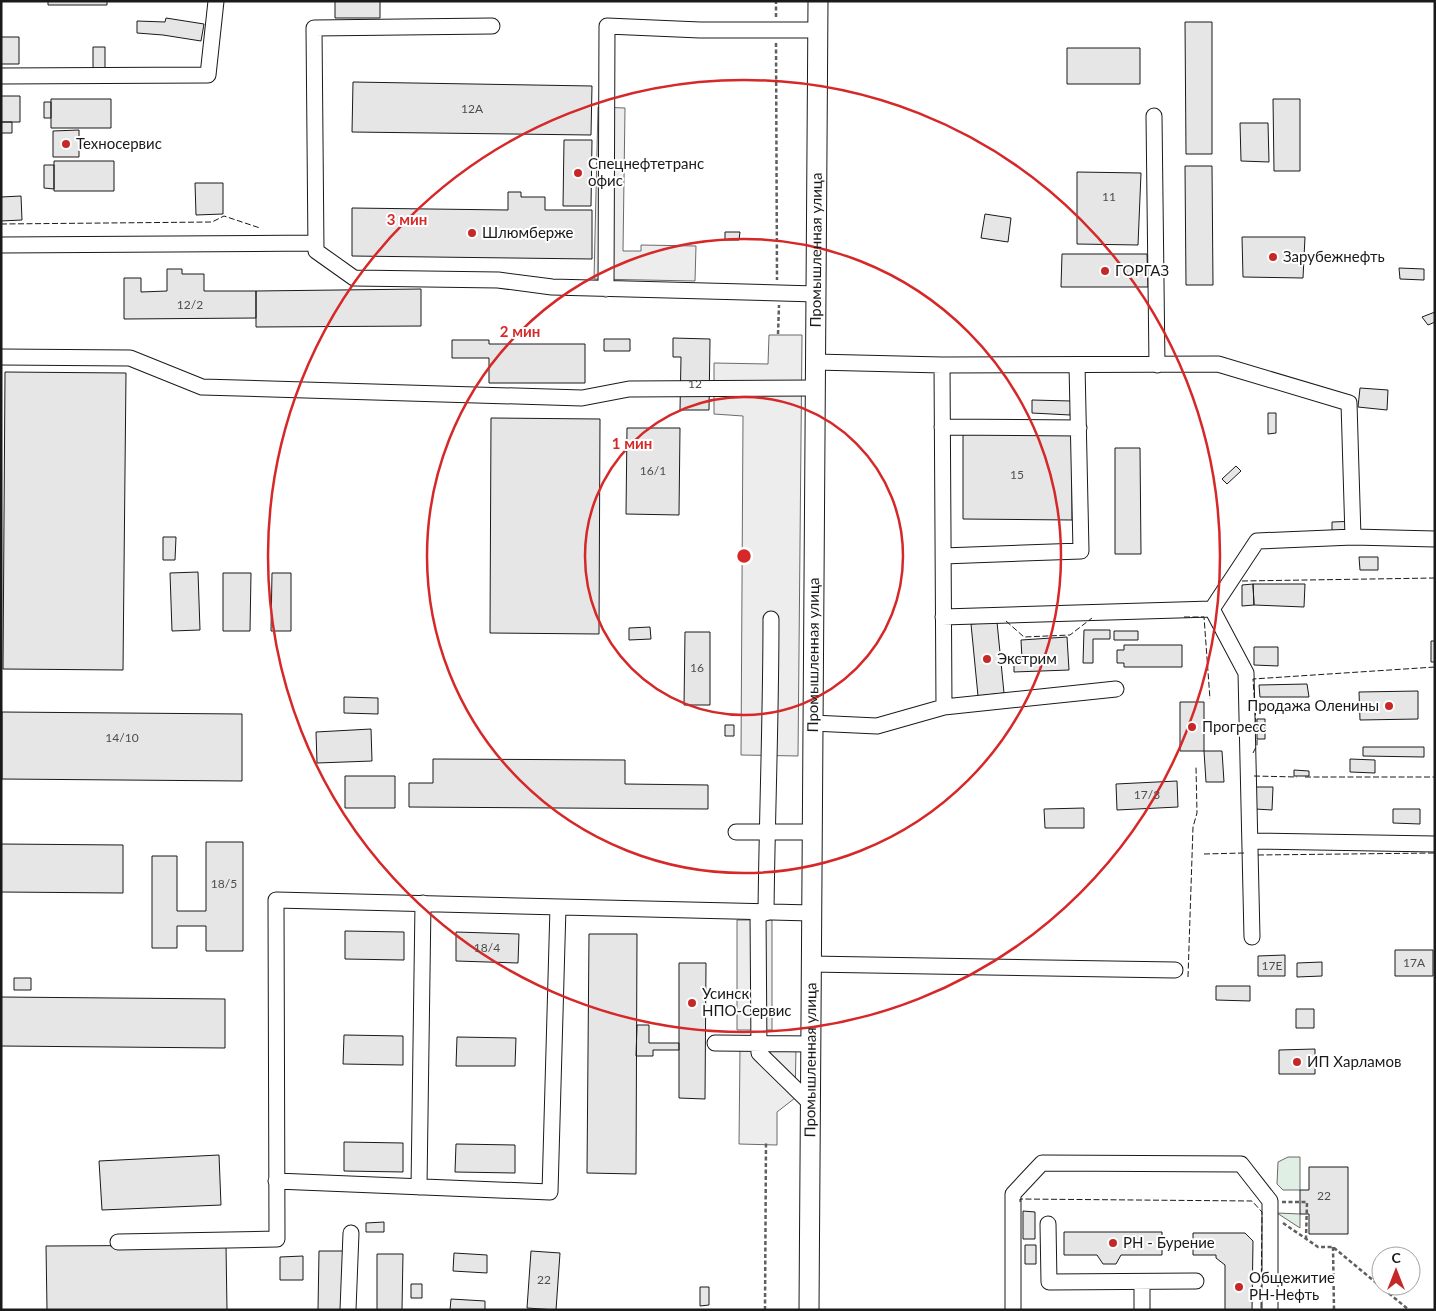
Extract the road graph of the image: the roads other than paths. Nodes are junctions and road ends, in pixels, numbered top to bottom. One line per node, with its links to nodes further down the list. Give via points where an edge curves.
1 (216, 1): 5 (street, via 208,75)
2 (818, 1): 4 (main road, Промышленная улица)
3 (492, 26): 7 (street, via 314,28)
4 (818, 30): 9 (street, via 607,26); 10 (main road, Промышленная улица)
5 (1, 76)
6 (1154, 116): 15 (street)
7 (315, 243): 8 (street); 9 (street, via 316,251 354,278 498,280)
8 (1, 245)
9 (606, 289): 10 (street)
10 (816, 294): 12 (main road, Промышленная улица)
11 (1, 357): 16 (street, via 130,358 202,387 582,398 629,389)
12 (815, 362): 13 (street); 16 (main road, Промышленная улица)
13 (942, 365): 14 (street); 17 (street)
14 (1078, 365): 15 (street); 18 (street)
15 (1157, 365): 19 (street, via 1218,364 1349,403)
16 (815, 388): 27 (main road, Промышленная улица)
17 (942, 427): 18 (street); 21 (street)
18 (1079, 428): 21 (street, via 1081,551)
19 (1353, 537): 20 (street); 22 (street, via 1257,541)
20 (1435, 539)
21 (943, 556): 23 (street)
22 (1212, 609): 23 (street); 31 (street, via 1246,673)
23 (943, 617): 26 (street)
24 (771, 619): 29 (street, via 772,726)
25 (1116, 689): 26 (street)
26 (944, 707): 27 (street, via 878,726)
27 (812, 723): 30 (main road, Промышленная улица)
28 (736, 832): 29 (street)
29 (766, 832): 30 (street); 35 (street)
30 (812, 832): 36 (main road, Промышленная улица)
31 (1250, 841): 32 (street); 37 (street)
32 (1435, 844)
33 (423, 903): 34 (street); 44 (street, via 276,900); 45 (street)
34 (558, 907): 35 (street); 45 (street, via 550,1192)
35 (762, 913): 36 (street); 41 (street)
36 (811, 913): 38 (main road, Промышленная улица)
37 (1252, 937)
38 (810, 964): 39 (street); 42 (main road, Промышленная улица)
39 (1175, 970)
40 (715, 1043): 41 (street)
41 (758, 1044): 42 (street); 43 (street, via 758,1052)
42 (810, 1044): 43 (main road, Промышленная улица)
43 (809, 1102): 52 (main road, Промышленная улица)
44 (276, 1181): 45 (street); 48 (street, via 276,1239)
45 (420, 1187)
46 (1048, 1224): 50 (street, via 1049,1282)
47 (351, 1233): 51 (street)
48 (118, 1242)
49 (1196, 1281): 50 (street)
50 (1142, 1282): 54 (street)
51 (348, 1310)
52 (809, 1310)
53 (1013, 1310): 55 (street, via 1013,1194 1042,1163 1242,1164 1270,1208)
54 (1142, 1310)
55 (1270, 1310)

